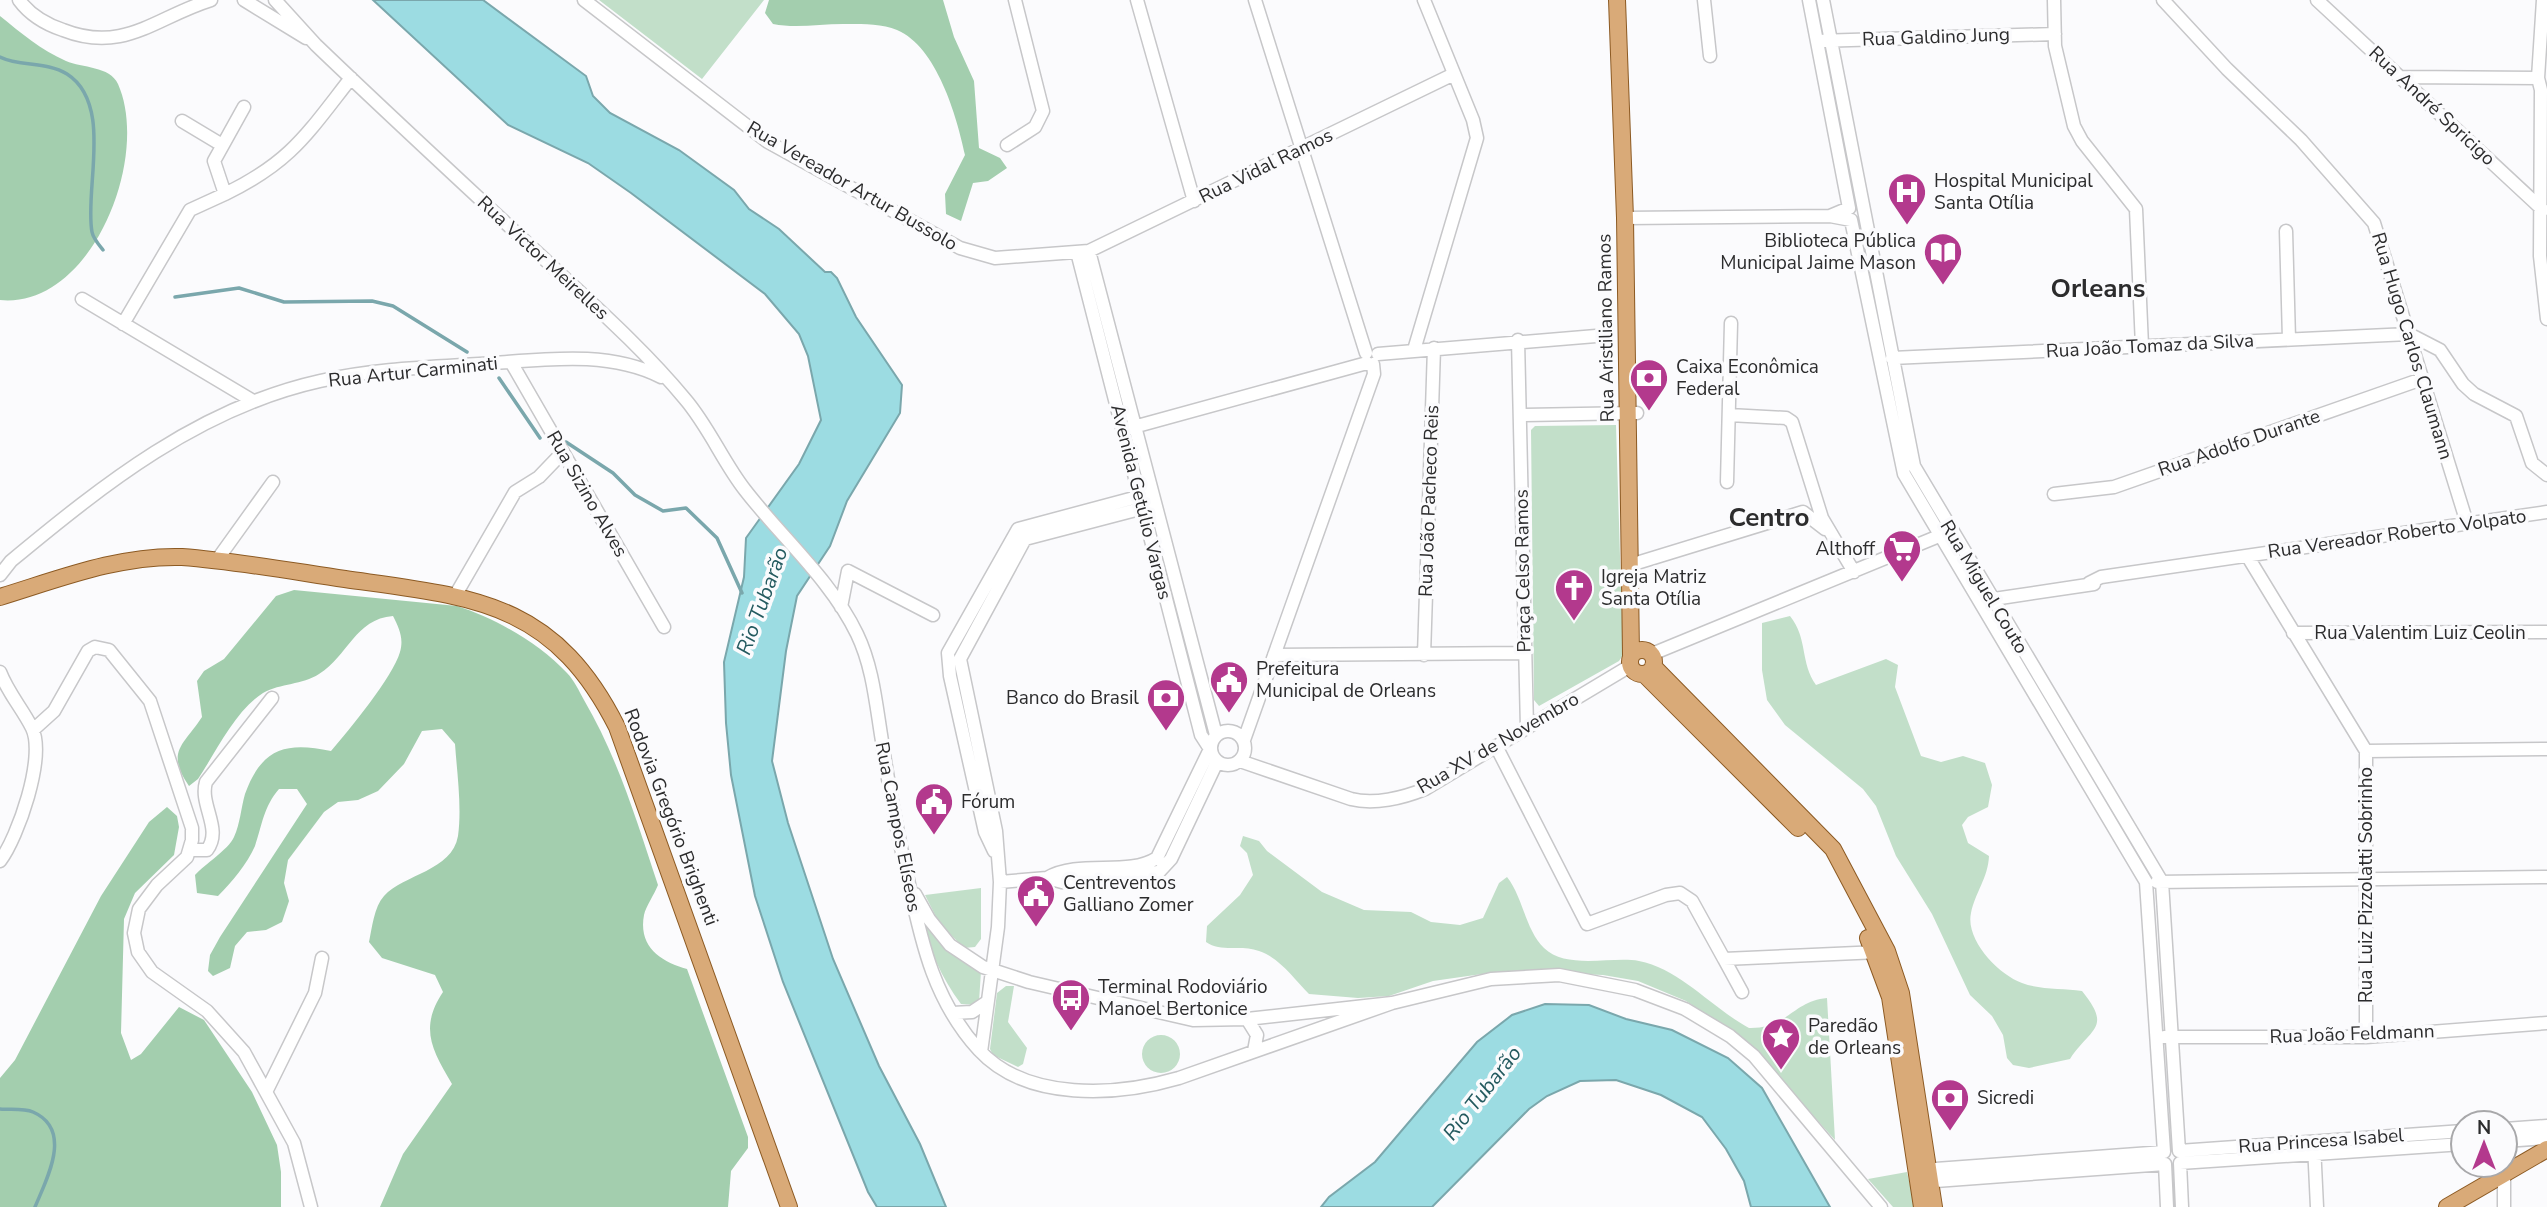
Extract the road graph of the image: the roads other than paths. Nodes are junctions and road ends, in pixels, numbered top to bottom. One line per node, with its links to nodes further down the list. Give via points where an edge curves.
1 (19, 0): 2 (street, via 52,26 104,39 136,33)
2 (211, 0)
3 (244, 0): 21 (street)
4 (275, 0): 21 (street)
5 (584, 0): 40 (street, Rua Vereador Artur Bussolo, via 768,142 960,248 995,258)
6 (1014, 0): 31 (street, via 1043,111 1035,127)
7 (1137, 0): 34 (street)
8 (1255, 0): 32 (street)
9 (1424, 0): 23 (street)
10 (1617, 0): 38 (main road, Rua Aristiliano Ramos)
11 (1626, 0): 38 (main road, Rua Aristiliano Ramos)
12 (1704, 0): 22 (street)
13 (1809, 0): 20 (street, Rua Miguel Couto)
14 (1823, 0): 20 (street, Rua Miguel Couto)
15 (2054, 0): 19 (street)
16 (2162, 0): 45 (street, Rua Hugo Carlos Claumann, via 2290,128 2367,214 2380,236)
17 (2317, 0): 24 (street, Rua André Spricigo)
18 (2543, 0): 26 (street)
19 (2055, 34): 20 (street, Rua Galdino Jung); 49 (street, via 2074,126 2136,209)
20 (1824, 41): 29 (street, Rua Miguel Couto)
21 (316, 45): 25 (street, Rua Victor Meirelles)
22 (1710, 56)
23 (1454, 74): 32 (street, Rua Vidal Ramos); 51 (street, via 1476,128 1476,146)
24 (2401, 77): 26 (street); 36 (street, Rua André Spricigo)
25 (351, 78): 33 (street, via 284,159); 56 (street, Rua Victor Meirelles)
26 (2538, 78): 36 (street)
27 (244, 107): 30 (street)
28 (182, 121): 30 (street)
29 (1842, 135): 35 (street, Rua Miguel Couto); 37 (street, Rua Miguel Couto)
30 (222, 145): 33 (street, via 214,161)
31 (1007, 145)
32 (1302, 148): 34 (street, Rua Vidal Ramos); 52 (street)
33 (225, 194): 44 (street, via 190,211)
34 (1194, 201): 40 (street, Rua Vidal Ramos)
35 (1864, 211): 37 (street, via 1861,219); 53 (street, Rua Miguel Couto)
36 (2544, 211): 42 (street, via 2541,264)
37 (1850, 214): 38 (street); 63 (street, Rua Miguel Couto)
38 (1630, 218): 58 (main road, Rua Aristiliano Ramos)
39 (2286, 231): 47 (street)
40 (1083, 252): 61 (street, Avenida Getúlio Vargas)
41 (82, 299): 44 (street)
42 (2547, 319)
43 (1731, 323): 60 (street)
44 (123, 324): 57 (street)
45 (2409, 334): 47 (street, Rua João Tomaz da Silva); 55 (street, Rua Hugo Carlos Claumann); 64 (street, via 2440,350 2474,394 2516,416 2532,463)
46 (1596, 336): 48 (street)
47 (2289, 339): 49 (street, Rua João Tomaz da Silva)
48 (1518, 340): 50 (street); 59 (street, Praça Celso Ramos)
49 (2142, 346): 53 (street, Rua João Tomaz da Silva)
50 (1434, 348): 51 (street); 91 (street, Rua João Pacheco Reis)
51 (1414, 350): 52 (street)
52 (1371, 358): 61 (street); 90 (street, via 1374,374)
53 (1892, 358): 63 (street, Rua Miguel Couto)
54 (511, 362): 56 (street, Rua Artur Carminati, via 615,362); 57 (street, Rua Artur Carminati, via 342,377); 62 (street, Rua Sizino Alves)
55 (2422, 379): 68 (street, Rua Adolfo Durante, via 2114,487); 71 (street, Rua Hugo Carlos Claumann)
56 (670, 382): 67 (street, Rua Victor Meirelles, via 699,417)
57 (253, 401): 78 (street, Rua Artur Carminati, via 128,467)
58 (1633, 413): 59 (street); 76 (main road, Rua Aristiliano Ramos); 92 (main road, Rua Aristiliano Ramos)
59 (1520, 415): 89 (street, Praça Celso Ramos)
60 (1729, 415): 66 (street); 72 (street, via 1791,420)
61 (1129, 429): 69 (street, Avenida Getúlio Vargas)
62 (563, 452): 79 (street, via 544,473 515,492); 85 (street, Rua Sizino Alves)
63 (1904, 457): 73 (street, Rua Miguel Couto)
64 (2547, 475)
65 (273, 482): 75 (street)
66 (1727, 482)
67 (746, 492): 82 (street, Rua Campos Elíseos)
68 (2054, 494)
69 (1147, 500): 86 (street, Avenida Getúlio Vargas); 111 (street, via 1058,524 1018,529 987,597 947,658 956,674 984,801 985,832)
70 (2547, 512): 71 (street, Rua Vereador Roberto Volpato)
71 (2467, 523): 74 (street, Rua Vereador Roberto Volpato)
72 (1829, 531): 76 (street, via 1803,512); 77 (street)
73 (1944, 533): 77 (street, Rua XV de Novembro); 81 (street, Rua Miguel Couto); 83 (street, Rua Miguel Couto)
74 (2248, 556): 81 (street, Rua Vereador Roberto Volpato, via 2101,577 2089,583); 88 (street, Rua Luiz Pizzolatti Sobrinho)
75 (217, 561): 79 (main road, Rodovia Gregório Brighenti); 80 (main road, Rodovia Gregório Brighenti, via 165,557 124,561)
76 (1640, 562): 92 (main road, Rua Aristiliano Ramos)
77 (1854, 572): 92 (street, Rua XV de Novembro)
78 (0, 575)
79 (455, 596): 146 (main road, Rodovia Gregório Brighenti, via 511,614 548,636 575,660 605,703 642,790)
80 (0, 597)
81 (1992, 599): 83 (street, Rua Vereador Roberto Volpato); 112 (street, Rua Miguel Couto)
82 (838, 602): 84 (street, via 848,571); 110 (street, Rua Campos Elíseos, via 869,665)
83 (1978, 602): 112 (street, Rua Miguel Couto)
84 (933, 615)
85 (664, 627)
86 (1181, 630): 97 (street, Avenida Getúlio Vargas); 100 (street, Avenida Getúlio Vargas, via 1201,735)
87 (2547, 632): 88 (street, Rua Valentim Luiz Ceolin)
88 (2294, 633): 102 (street, Rua Luiz Pizzolatti Sobrinho)
89 (1525, 653): 91 (street); 95 (street, Praça Celso Ramos)
90 (1274, 655): 91 (street); 98 (street)
91 (1424, 655)
92 (1642, 661): 95 (street, Rua XV de Novembro); 115 (main road, via 1773,795 1824,856)
93 (0, 672): 96 (street)
94 (272, 698): 106 (street, via 206,782 204,799 213,836 207,849)
95 (1527, 728): 99 (street, Rua XV de Novembro)
96 (33, 730): 106 (street, via 54,712 88,651 102,647 117,657 155,711 192,828); 107 (street, via 32,779 14,835)
97 (1216, 736): 98 (street, via 1231,730); 100 (street)
98 (1244, 740): 103 (street, via 1246,750)
99 (1496, 747): 103 (street, Rua XV de Novembro, via 1414,793 1368,801); 117 (street, via 1587,924 1680,893 1692,901)
100 (1210, 749): 104 (street); 105 (street)
101 (2547, 749): 102 (street)
102 (2366, 751): 109 (street, Rua Luiz Pizzolatti Sobrinho)
103 (1240, 761): 104 (street)
104 (1217, 762): 105 (street)
105 (1192, 801): 111 (street, via 1171,859 1156,866 1062,882 1047,878)
106 (191, 850): 130 (street, via 139,908 135,944 152,972 198,1003 236,1042)
107 (0, 861)
108 (2547, 877): 109 (street)
109 (2366, 879): 112 (street); 126 (street, Rua Luiz Pizzolatti Sobrinho)
110 (908, 881): 118 (street, via 950,945); 122 (street, Rua Campos Elíseos, via 925,957)
111 (1000, 882): 118 (street)
112 (2154, 882): 113 (street, Rua Miguel Couto); 114 (street, Rua Miguel Couto)
113 (2150, 938): 114 (street); 127 (street, Rua Miguel Couto)
114 (2165, 938): 125 (street, Rua Miguel Couto)
115 (1881, 952): 117 (street); 142 (main road)
116 (322, 958): 130 (street, via 316,993)
117 (1724, 959): 119 (street)
118 (992, 970): 120 (street); 123 (street, via 1193,1020)
119 (1742, 992)
120 (987, 1002): 122 (street, via 972,1012); 129 (street)
121 (1392, 1003): 123 (street); 128 (street); 147 (street, via 1490,978 1535,975 1604,983 1685,1009 1754,1056)
122 (952, 1013): 129 (street, Rua Campos Elíseos)
123 (1247, 1019): 128 (street, via 1257,1035)
124 (2547, 1023): 126 (street, Rua João Feldmann)
125 (2172, 1037): 126 (street, Rua João Feldmann); 127 (street, Rua João Feldmann); 139 (street, Rua Miguel Couto)
126 (2366, 1037)
127 (2156, 1038): 140 (street, Rua Miguel Couto)
128 (1254, 1051): 129 (street, Rua Campos Elíseos, via 1164,1083 1119,1089 1046,1086 1004,1070)
129 (981, 1052)
130 (266, 1092): 145 (street, via 294,1143)
131 (2547, 1126): 132 (street)
132 (2519, 1128)
133 (2449, 1133): 137 (street, Rua Princesa Isabel)
134 (2547, 1138): 135 (street)
135 (2519, 1140)
136 (2449, 1144): 137 (street, Rua Princesa Isabel)
137 (2314, 1147): 139 (street, Rua Princesa Isabel); 152 (street)
138 (2547, 1149): 141 (main road)
139 (2179, 1157): 140 (street, Rua Princesa Isabel, via 2170,1149); 151 (street, Rua Miguel Couto)
140 (2165, 1158): 142 (street); 150 (street, Rua Miguel Couto)
141 (2519, 1164)
142 (1923, 1176): 148 (main road); 149 (main road)
143 (2493, 1179): 153 (main road)
144 (2504, 1179): 154 (street)
145 (311, 1207)
146 (789, 1207)
147 (1881, 1207)
148 (1922, 1207)
149 (1934, 1207)
150 (2167, 1207)
151 (2182, 1207)
152 (2317, 1207)
153 (2447, 1207)
154 (2504, 1207)

